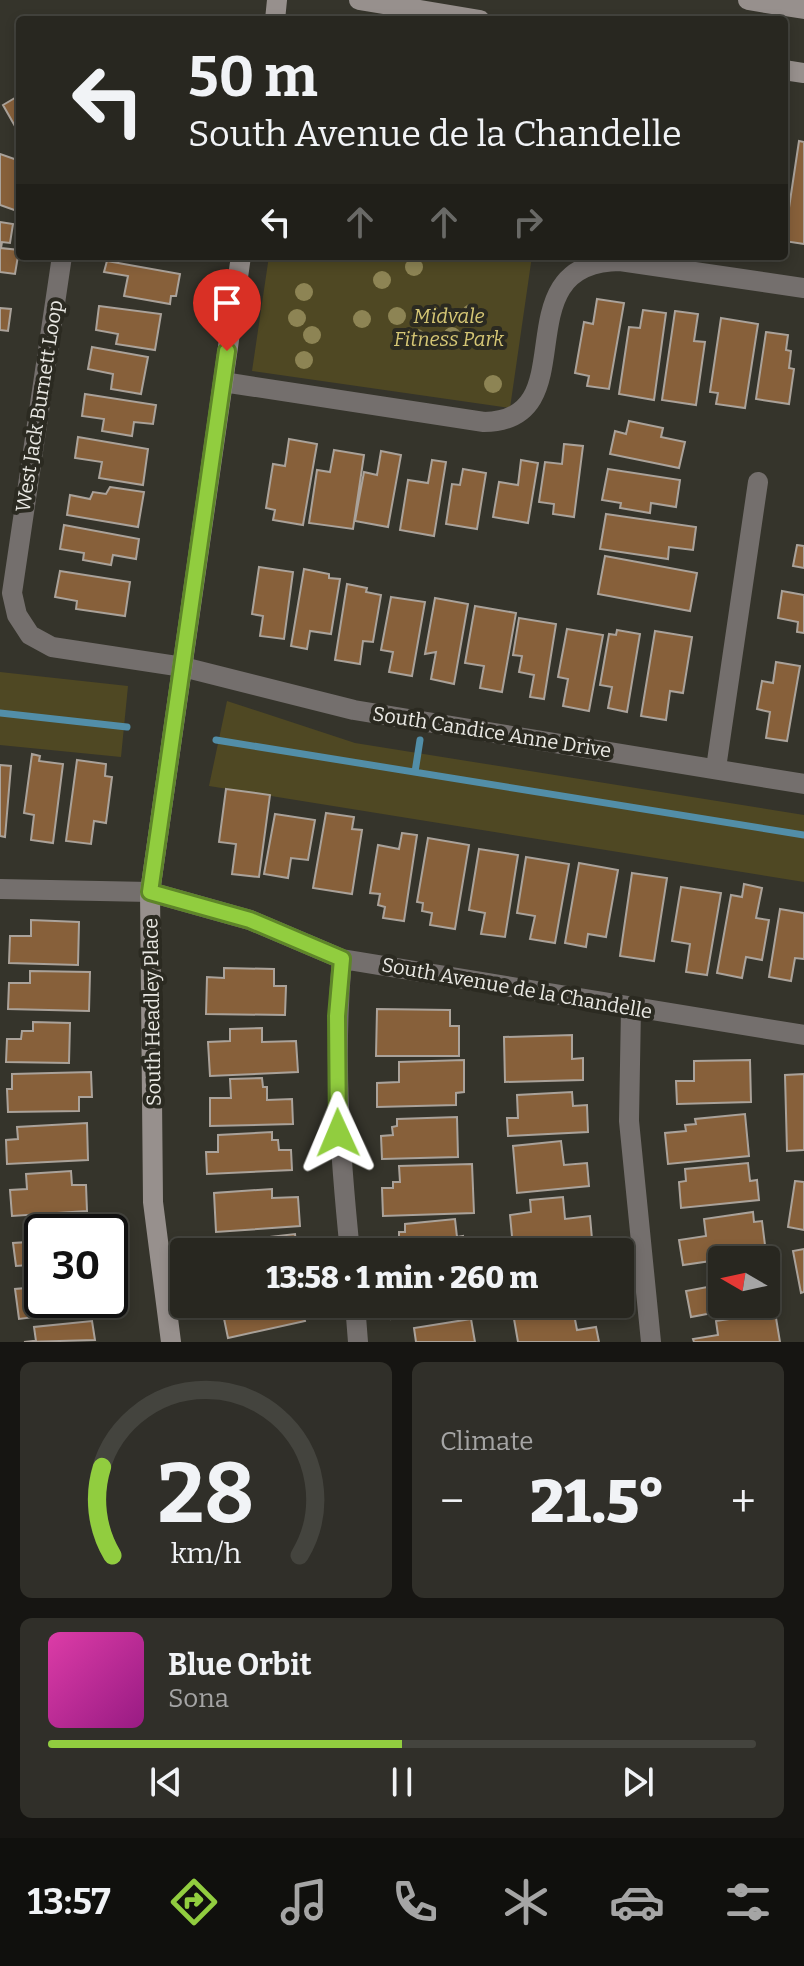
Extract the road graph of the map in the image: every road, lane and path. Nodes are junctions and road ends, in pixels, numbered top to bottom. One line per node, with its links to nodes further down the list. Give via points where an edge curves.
1 (359, 0): 4 (street)
2 (748, 0): 3 (street)
3 (804, 9)
4 (456, 16)
5 (61, 260): 10 (street, West Jack Burnett Loop, via 12,593 17,615 30,635 52,647)
6 (240, 260): 8 (street, South Headley Place)
7 (804, 288): 8 (street, via 620,261 586,266 561,285 553,303 541,377 531,398 515,415 498,421)
8 (223, 382): 10 (street, South Headley Place)
9 (758, 482): 11 (street)
10 (183, 667): 11 (street, South Candice Anne Drive, via 354,710); 14 (street, South Headley Place)
11 (716, 768): 12 (street, South Candice Anne Drive)
12 (804, 784)
13 (0, 889): 14 (street, South Avenue de la Chandelle)
14 (150, 892): 15 (street, South Avenue de la Chandelle, via 250,920); 20 (street, South Headley Place, via 153,1202)
15 (342, 959): 16 (street, South Avenue de la Chandelle); 18 (street, via 338,1133)
16 (631, 1008): 17 (street, South Avenue de la Chandelle); 22 (street, via 629,1121)
17 (804, 1035)
18 (349, 1238)
19 (356, 1318): 21 (street)
20 (171, 1342)
21 (358, 1342)
22 (651, 1342)

